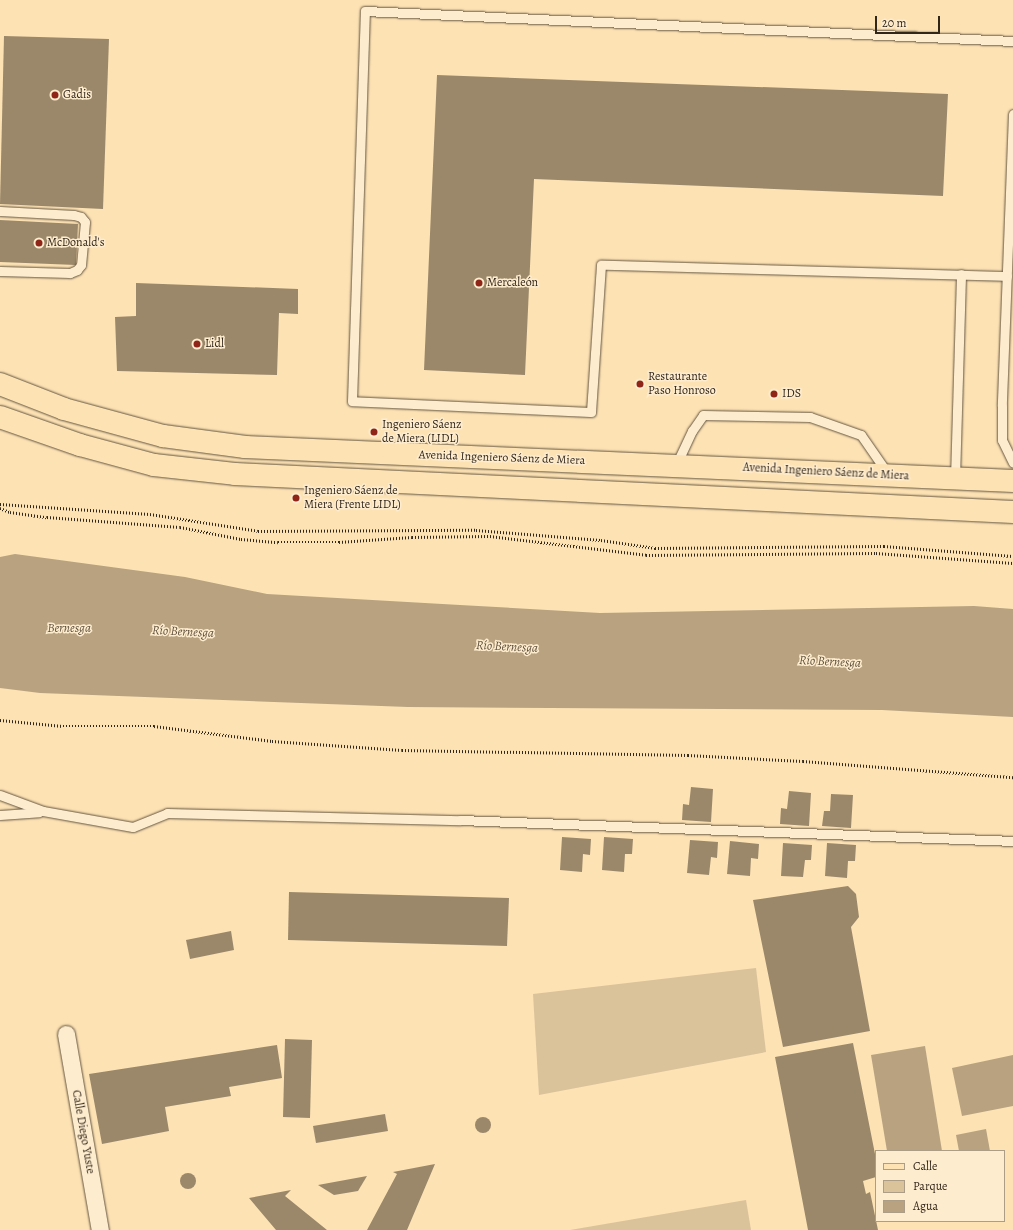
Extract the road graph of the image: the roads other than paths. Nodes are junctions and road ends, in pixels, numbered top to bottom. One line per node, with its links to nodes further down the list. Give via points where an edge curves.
1 (1013, 41): 5 (lane, via 365,11 352,401 591,412 601,265)
2 (1013, 114): 6 (lane)
3 (0, 211): 4 (lane, via 74,215 81,217 85,222 81,265 77,270 70,273)
4 (0, 270)
5 (961, 274): 6 (lane); 12 (lane)
6 (1007, 276): 9 (lane, via 1002,440)
7 (0, 384): 10 (main road, Avenida Ingeniero Sáenz de Miera, via 64,409 163,436 237,446)
8 (0, 417): 14 (main road, via 80,445 154,465 235,474)
9 (1013, 463)
10 (676, 465): 11 (main road, Avenida Ingeniero Sáenz de Miera); 11 (lane, via 692,431 703,415 810,417 861,435)
11 (888, 475): 12 (main road, Avenida Ingeniero Sáenz de Miera)
12 (955, 478): 13 (main road, Avenida Ingeniero Sáenz de Miera)
13 (1013, 481)
14 (1013, 512)
15 (0, 794): 16 (lane)
16 (43, 811): 17 (lane); 18 (lane, via 134,827 167,813 460,820)
17 (0, 815)
18 (1013, 841)
19 (66, 1034): 20 (street, Calle Diego Yuste)
20 (100, 1230)

